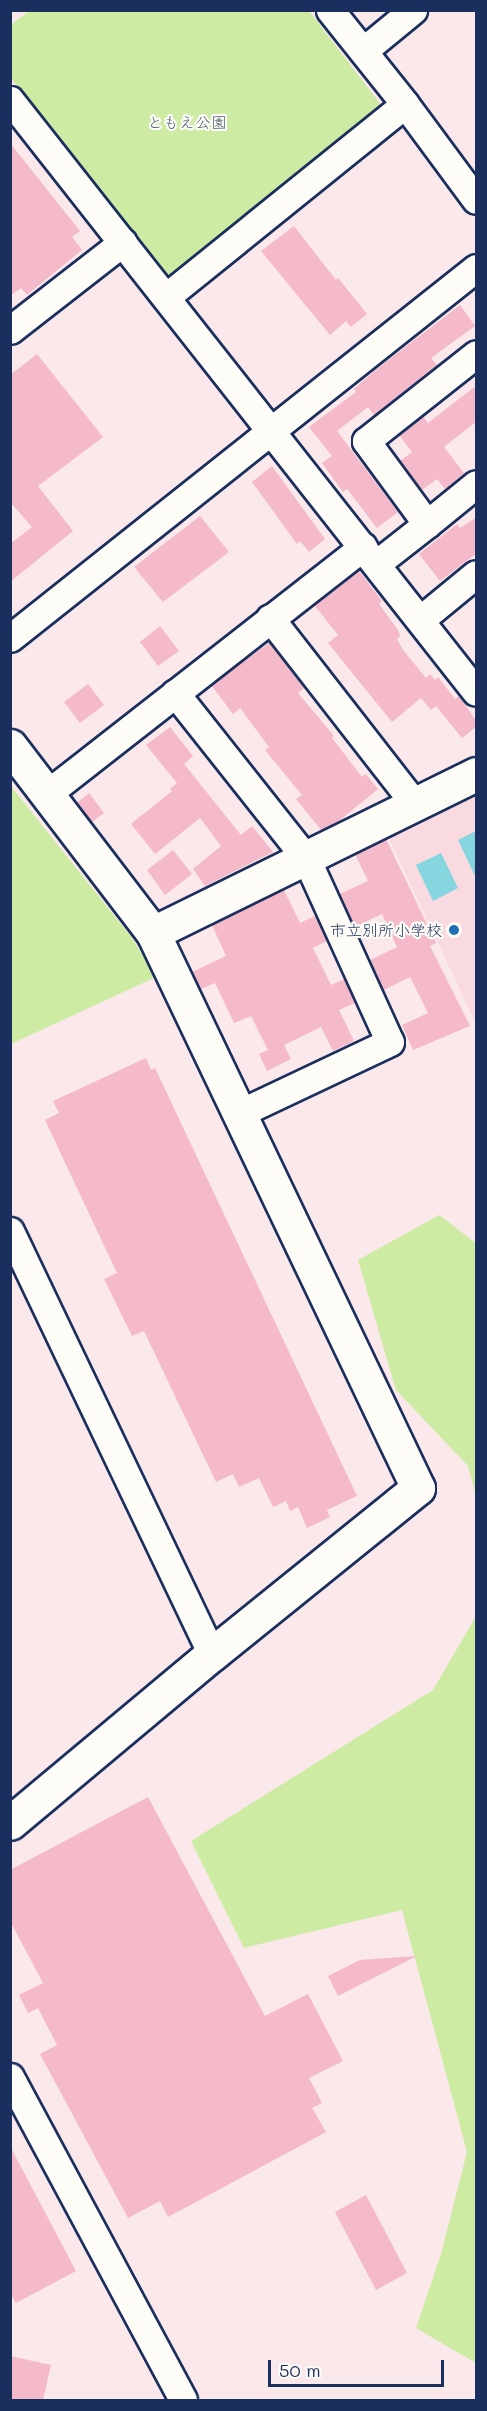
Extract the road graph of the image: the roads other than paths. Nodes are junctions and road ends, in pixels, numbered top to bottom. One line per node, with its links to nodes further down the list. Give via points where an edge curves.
1 (330, 10): 3 (street)
2 (413, 10): 3 (street)
3 (363, 51): 5 (street)
4 (10, 100): 7 (street)
5 (405, 104): 6 (street); 9 (street)
6 (477, 200)
7 (123, 242): 9 (street); 10 (street)
8 (477, 268): 12 (street)
9 (166, 297): 12 (street)
10 (10, 330)
11 (477, 354): 14 (street, via 366,441)
12 (271, 430): 15 (street); 19 (street)
13 (477, 484): 14 (street)
14 (427, 524): 15 (street)
15 (369, 556): 17 (street); 18 (street)
16 (477, 574): 18 (street)
17 (270, 618): 21 (street); 25 (street)
18 (420, 620): 20 (street)
19 (10, 638)
20 (477, 692)
21 (175, 693): 24 (street); 26 (street)
22 (10, 746): 24 (street)
23 (477, 774): 25 (street)
24 (48, 793): 27 (street)
25 (415, 804): 26 (street)
26 (306, 858): 27 (street); 28 (street, via 390,1042)
27 (153, 933): 28 (street)
28 (240, 1113): 30 (street, via 418,1488)
29 (10, 1231): 30 (street)
30 (212, 1654): 31 (street)
31 (10, 1823)
32 (10, 2077): 33 (street)
33 (183, 2400)

